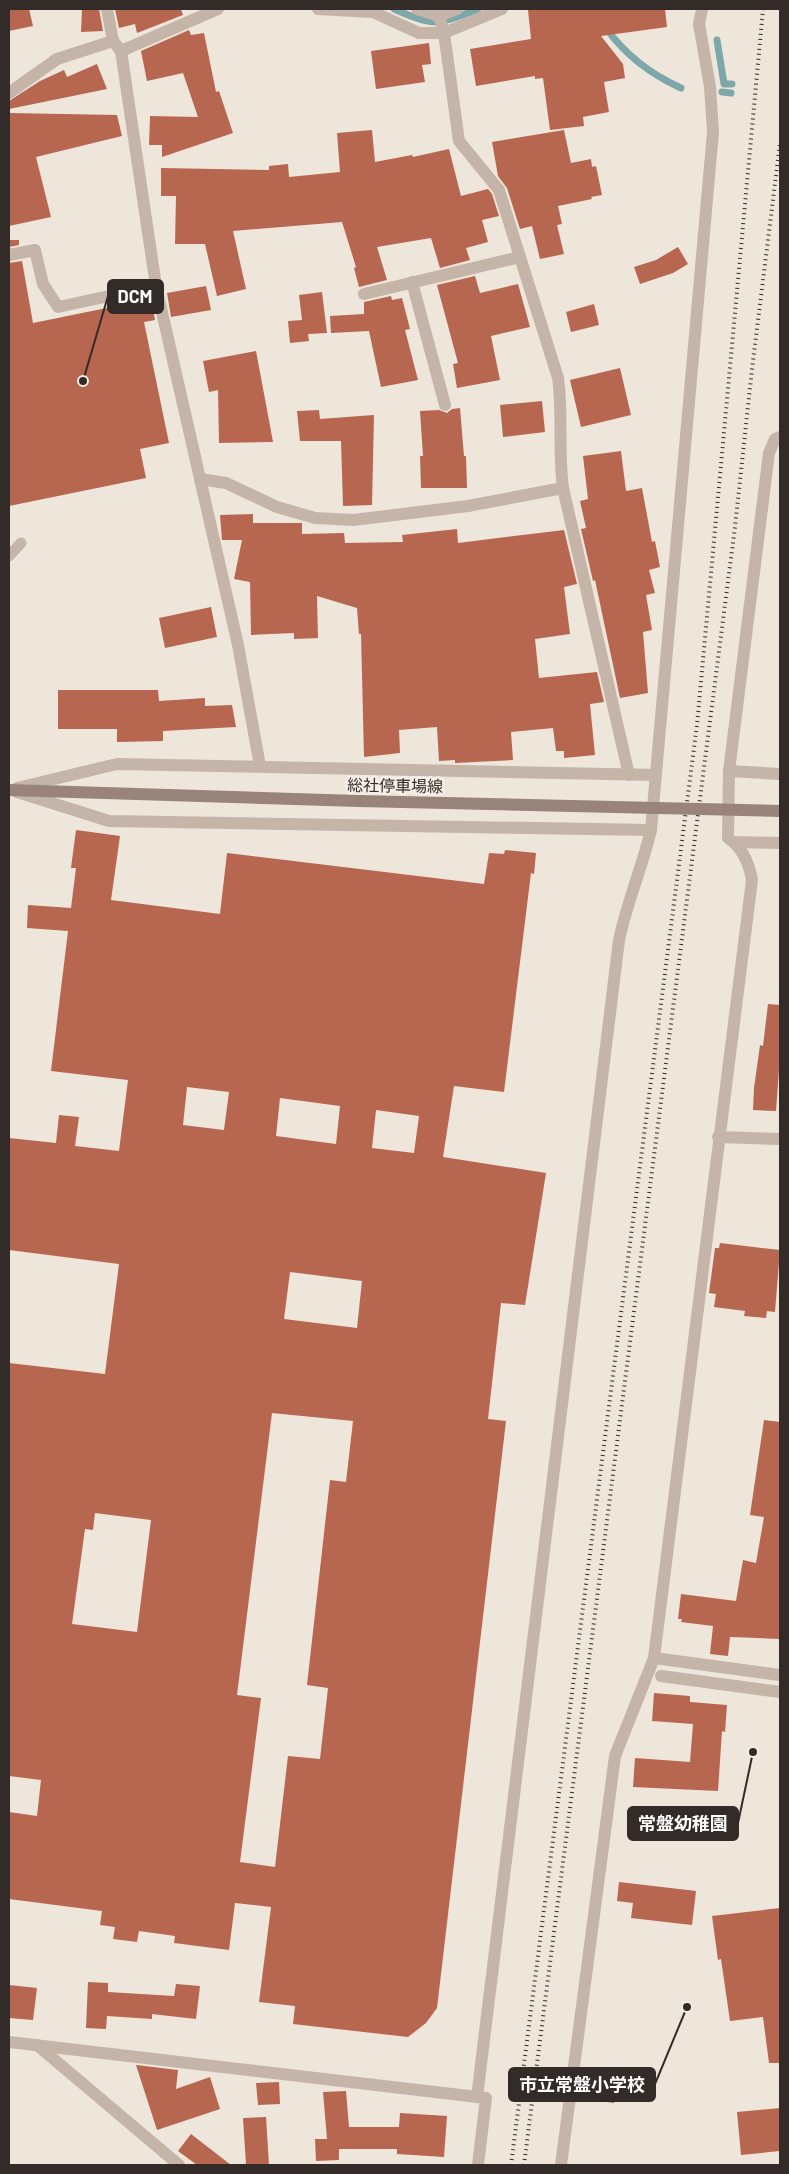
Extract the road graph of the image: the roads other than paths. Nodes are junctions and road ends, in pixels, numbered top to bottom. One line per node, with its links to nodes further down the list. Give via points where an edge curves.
1 (107, 9): 10 (street)
2 (218, 9): 10 (street)
3 (318, 9): 9 (street, via 373,12 419,33)
4 (416, 9): 8 (street)
5 (457, 9): 8 (street)
6 (502, 9): 9 (street)
7 (702, 9): 27 (street, via 699,24 710,86 713,132)
8 (439, 16): 9 (street)
9 (444, 33): 13 (street, via 459,141 499,190)
10 (117, 46): 11 (street, via 57,59); 15 (street)
11 (9, 93)
12 (9, 255): 15 (street, via 35,250 43,284 58,307)
13 (520, 257): 14 (street); 20 (street, via 558,378)
14 (412, 282): 16 (street); 17 (street)
15 (156, 286): 19 (street)
16 (364, 294)
17 (445, 405)
18 (780, 437): 24 (street, via 775,439 769,453)
19 (200, 479): 20 (street, via 226,484 277,508 315,518 353,520 468,506); 23 (street, via 238,645)
20 (562, 488): 26 (street)
21 (21, 543): 22 (lane)
22 (9, 556)
23 (260, 766): 26 (street); 28 (street, via 116,764)
24 (729, 771): 25 (street); 31 (street, via 727,828 728,838)
25 (780, 774)
26 (629, 775): 27 (street)
27 (656, 775): 30 (street)
28 (9, 790): 29 (main road, 総社停車場線, bridge); 30 (street, via 109,821)
29 (780, 810)
30 (651, 830): 41 (street, via 619,940)
31 (734, 842): 32 (street); 33 (street, via 749,864 752,880)
32 (780, 843)
33 (718, 1137): 34 (street); 35 (street)
34 (780, 1139)
35 (654, 1658): 36 (street); 44 (street, via 615,1756)
36 (780, 1675)
37 (661, 1676): 38 (street)
38 (780, 1692)
39 (9, 2042): 40 (street)
40 (37, 2045): 41 (street); 42 (street)
41 (477, 2096): 43 (street, via 486,2098)
42 (179, 2165)
43 (478, 2165)
44 (562, 2165)

